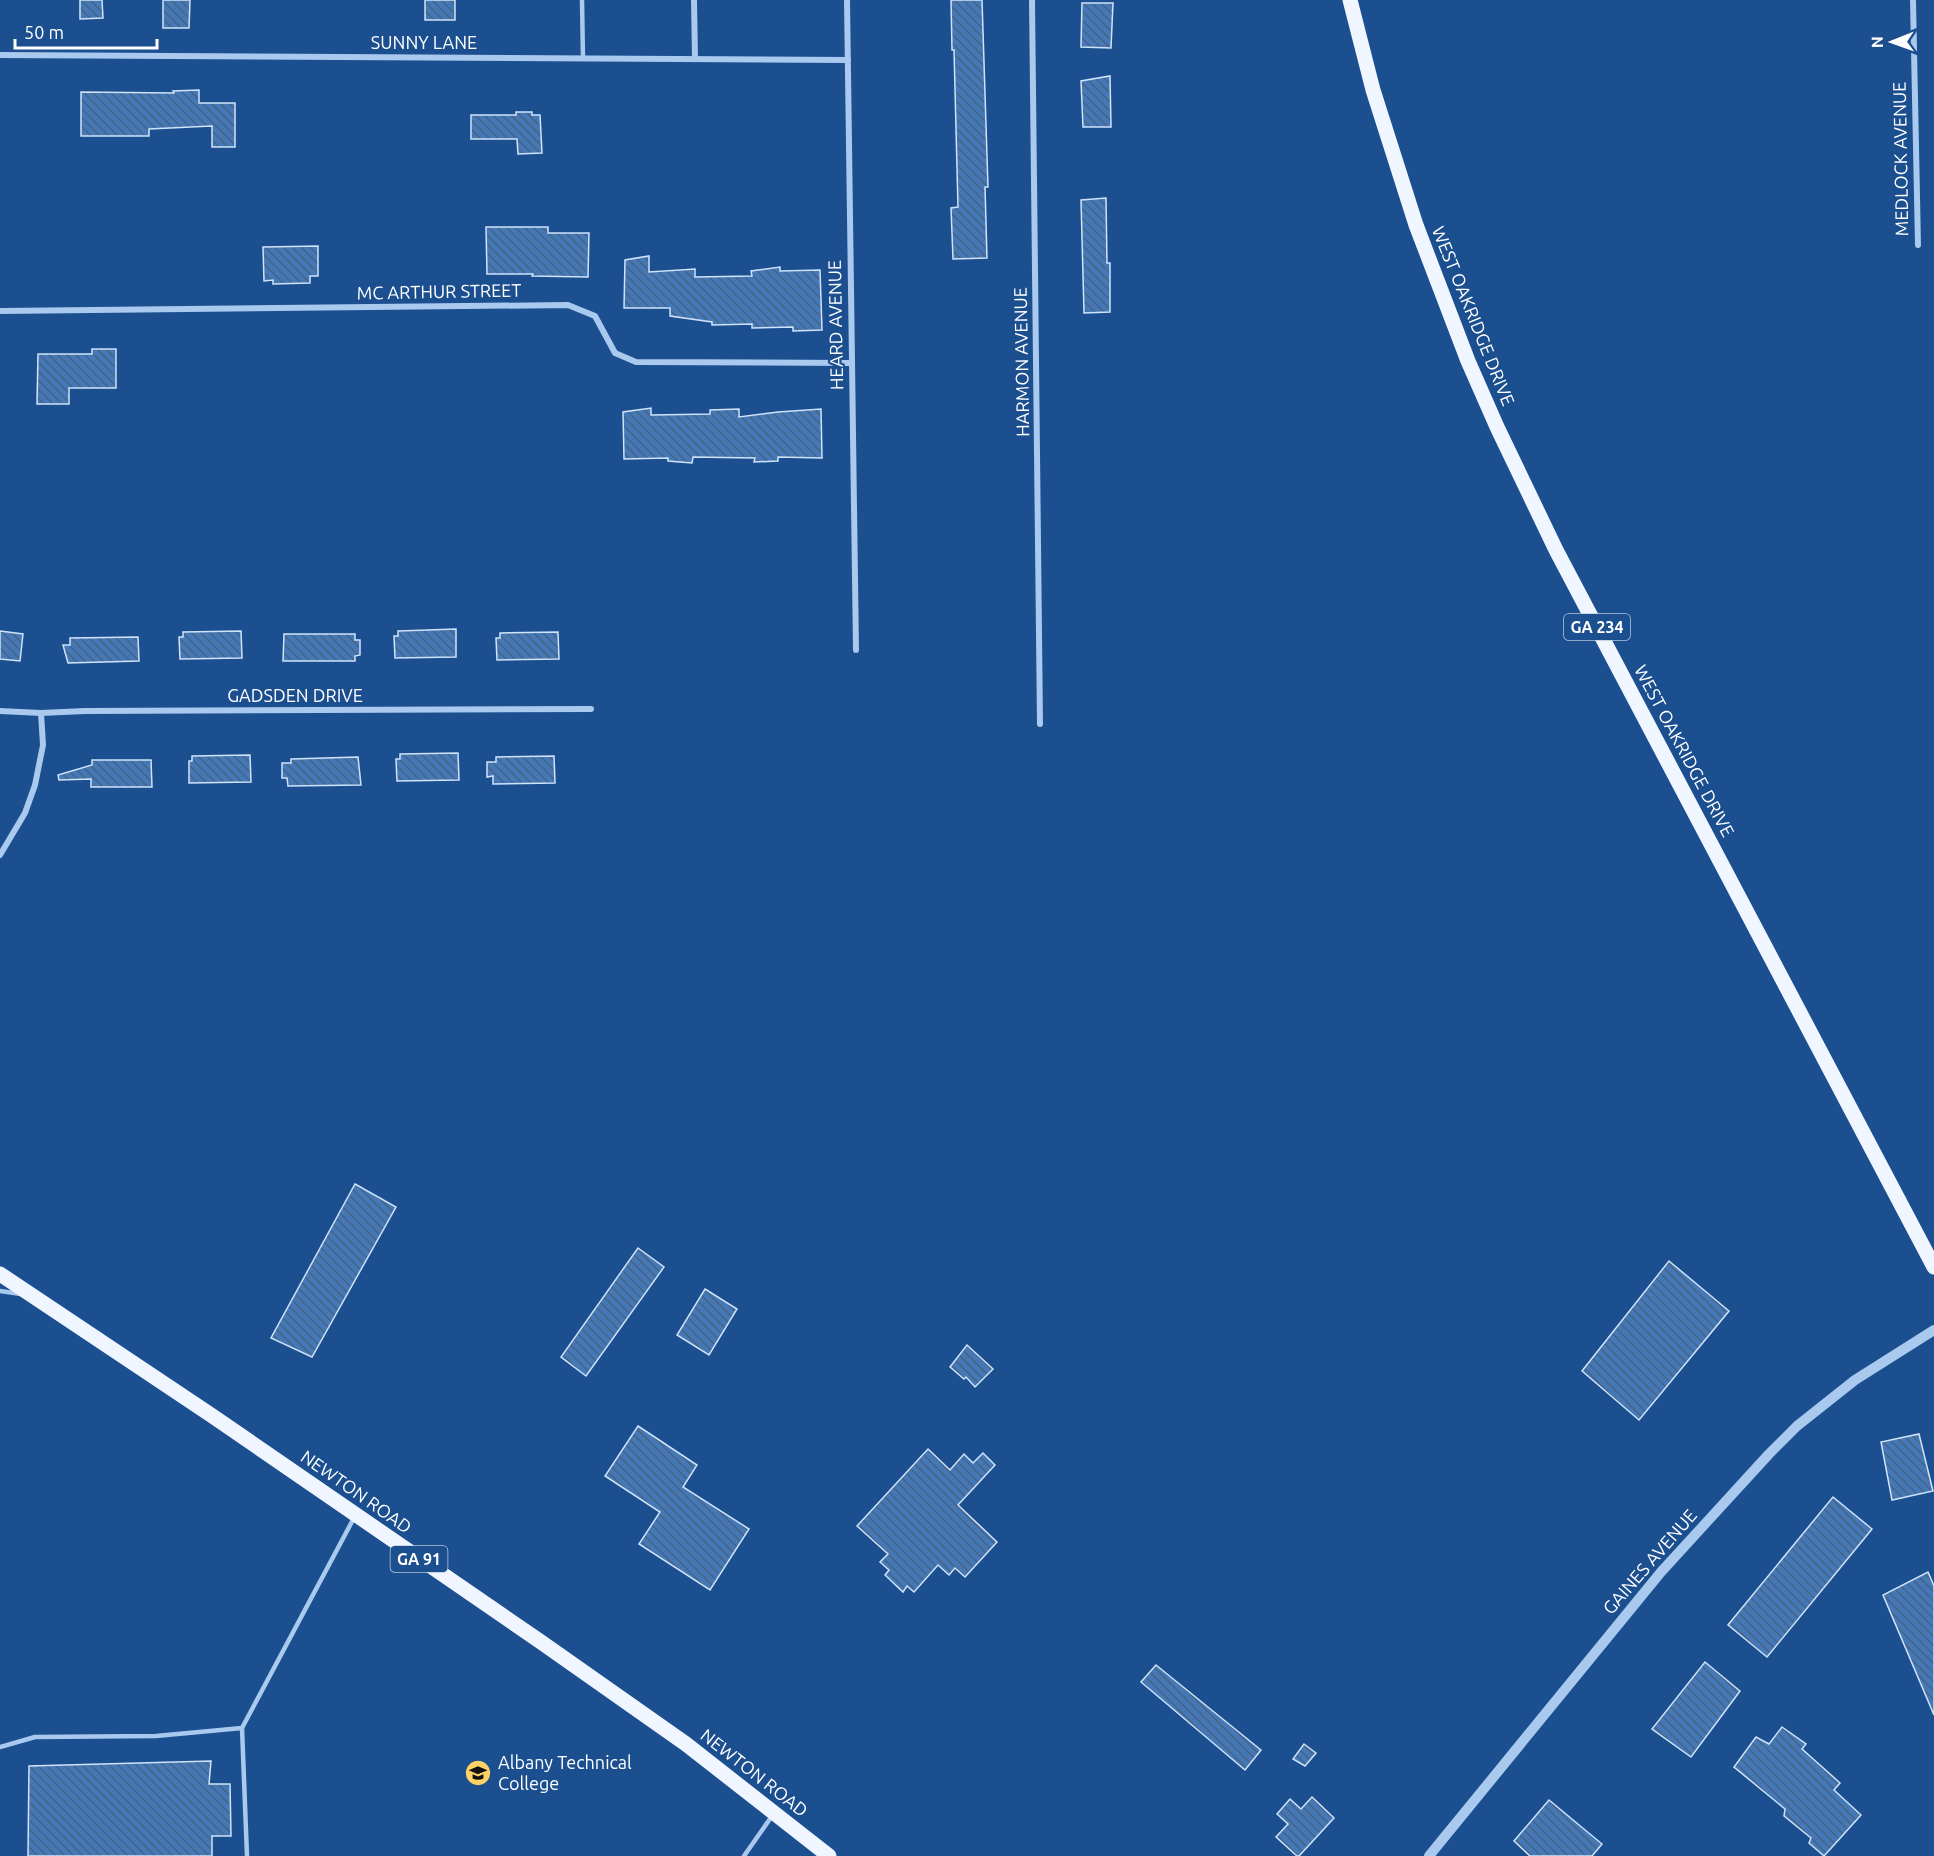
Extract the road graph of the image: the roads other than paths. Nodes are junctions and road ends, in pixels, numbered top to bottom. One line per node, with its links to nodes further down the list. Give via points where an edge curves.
1 (582, 0): 9 (lane)
2 (694, 0): 8 (street)
3 (847, 0): 10 (street, HEARD AVENUE)
4 (1032, 0): 18 (street, HARMON AVENUE)
5 (1350, 0): 20 (main road, WEST OAKRIDGE DRIVE / GA 234, via 1373,90 1416,225 1501,437 1556,550)
6 (1912, 0): 11 (street, MEDLOCK AVENUE)
7 (0, 55): 9 (street, SUNNY LANE)
8 (695, 58): 9 (street, SUNNY LANE); 10 (street, SUNNY LANE)
9 (583, 59)
10 (848, 60): 13 (street, HEARD AVENUE)
11 (1918, 245)
12 (0, 311): 13 (street, MC ARTHUR STREET, via 568,305 595,316 615,353 636,362)
13 (851, 363): 14 (street, HEARD AVENUE)
14 (856, 650)
15 (591, 709): 17 (street, GADSDEN DRIVE)
16 (0, 711): 17 (street, GADSDEN DRIVE)
17 (41, 713): 19 (street, via 43,745 35,785 25,813)
18 (1040, 724)
19 (0, 855)
20 (1934, 1267)
21 (0, 1274): 23 (main road, NEWTON ROAD / GA 91)
22 (0, 1291): 23 (lane)
23 (31, 1296): 25 (main road, NEWTON ROAD / GA 91)
24 (1934, 1330): 32 (street, GAINES AVENUE, via 1855,1380 1769,1454 1661,1572)
25 (356, 1515): 26 (lane); 28 (main road, NEWTON ROAD / GA 91, via 676,1738)
26 (242, 1728): 27 (lane, via 156,1736 35,1737); 29 (lane)
27 (0, 1747)
28 (773, 1813): 30 (lane); 31 (main road, NEWTON ROAD / GA 91)
29 (247, 1856)
30 (744, 1856)
31 (829, 1856)
32 (1428, 1856)

